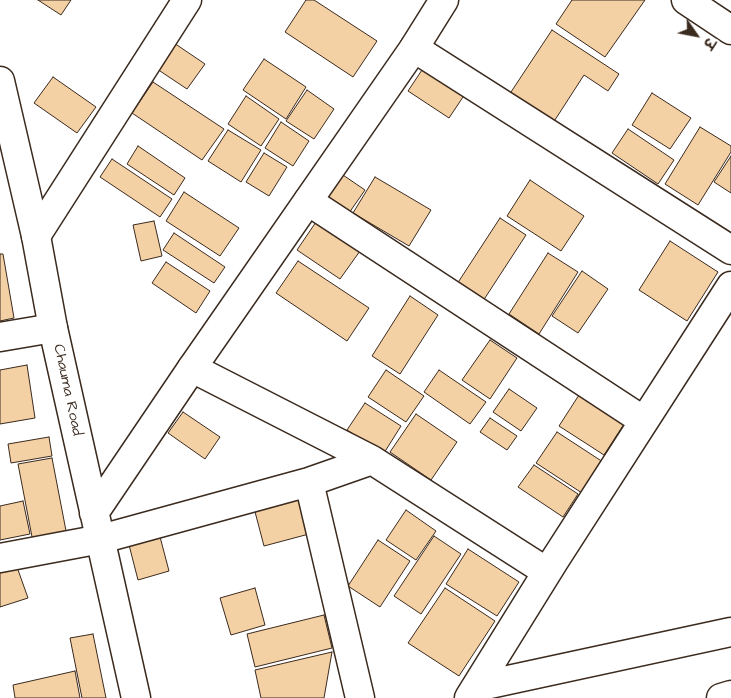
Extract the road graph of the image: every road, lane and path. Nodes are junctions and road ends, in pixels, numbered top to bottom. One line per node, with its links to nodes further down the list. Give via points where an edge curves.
1 (187, 0): 8 (street)
2 (444, 0): 5 (street)
3 (686, 0): 4 (street)
4 (731, 30)
5 (414, 48): 7 (street); 9 (street)
6 (0, 81): 8 (street, Chauma Road)
7 (308, 201): 13 (street); 14 (street)
8 (36, 236): 11 (street, Chauma Road)
9 (731, 250)
10 (731, 286): 14 (street)
11 (53, 328): 12 (street); 17 (street, Chauma Road)
12 (0, 337)
13 (192, 368): 15 (street); 17 (street)
14 (644, 422): 20 (street)
15 (372, 460): 16 (street); 20 (street)
16 (309, 482): 18 (street); 25 (street)
17 (94, 513): 18 (street, Chauma Road)
18 (101, 539): 19 (street); 24 (street, Chauma Road)
19 (0, 558)
20 (547, 572): 22 (street)
21 (731, 632): 22 (street)
22 (472, 693)
23 (731, 695): 26 (street)
24 (136, 698)
25 (360, 698)
26 (721, 698)

